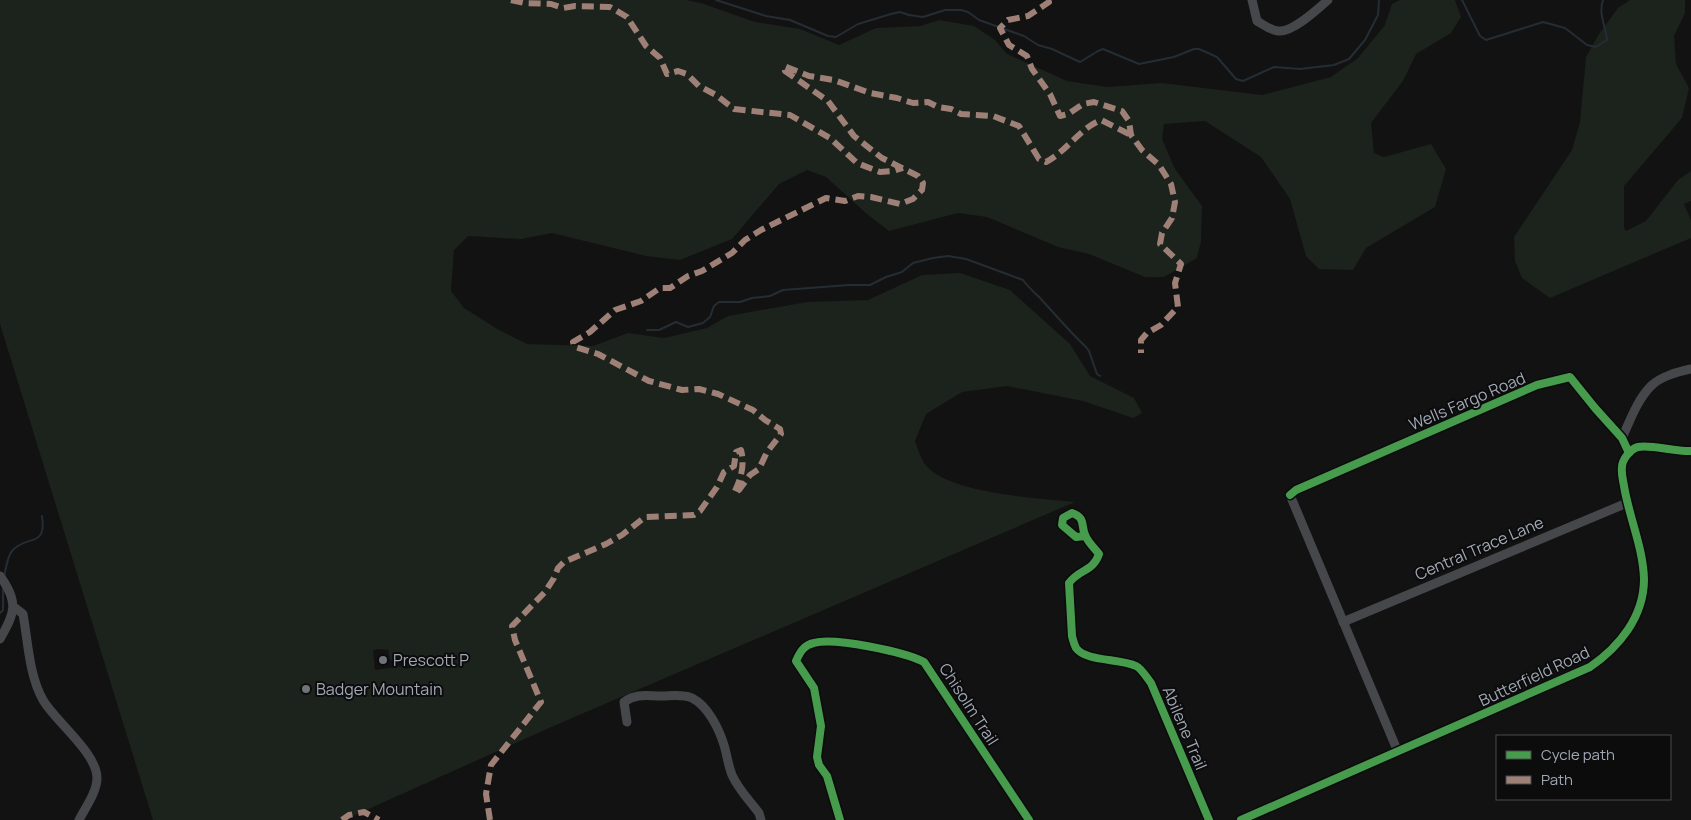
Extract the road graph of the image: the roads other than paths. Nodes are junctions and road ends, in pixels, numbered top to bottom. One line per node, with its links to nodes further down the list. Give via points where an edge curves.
1 (1252, 0): 2 (street, via 1257,20 1281,32 1309,18)
2 (1328, 0)
3 (1691, 369): 4 (street, via 1671,374 1652,385)
4 (1622, 438): 6 (street, Wells Fargo Road); 11 (street, Wells Fargo Road, via 1570,378 1537,385 1296,490 1290,495)
5 (1691, 451): 6 (street, via 1637,447)
6 (1629, 453): 7 (street, Butterfield Road, via 1622,467)
7 (1627, 503): 11 (street, Central Trace Lane); 14 (street, Butterfield Road, via 1638,539 1644,579 1634,620 1618,644 1590,667)
8 (1085, 536): 19 (street, Abilene Trail, via 1099,554 1096,563 1069,583 1072,636 1077,649 1086,655 1138,666 1151,684)
9 (0, 576): 10 (street, via 8,587)
10 (14, 607): 12 (street); 15 (street, via 23,614 34,680 43,700 94,763 97,778)
11 (1343, 622): 14 (street, Wells Fargo Road)
12 (0, 639)
13 (627, 722): 16 (street, via 624,702 631,697 692,698 711,717 721,736 732,774)
14 (1398, 752): 20 (street, Butterfield Road)
15 (79, 820)
16 (761, 820)
17 (840, 820): 18 (street, Chisolm Trail, via 827,776 817,757 821,726 814,688 796,661 801,649 812,643 829,641 924,662)
18 (1029, 820)
19 (1209, 820)
20 (1241, 820)

